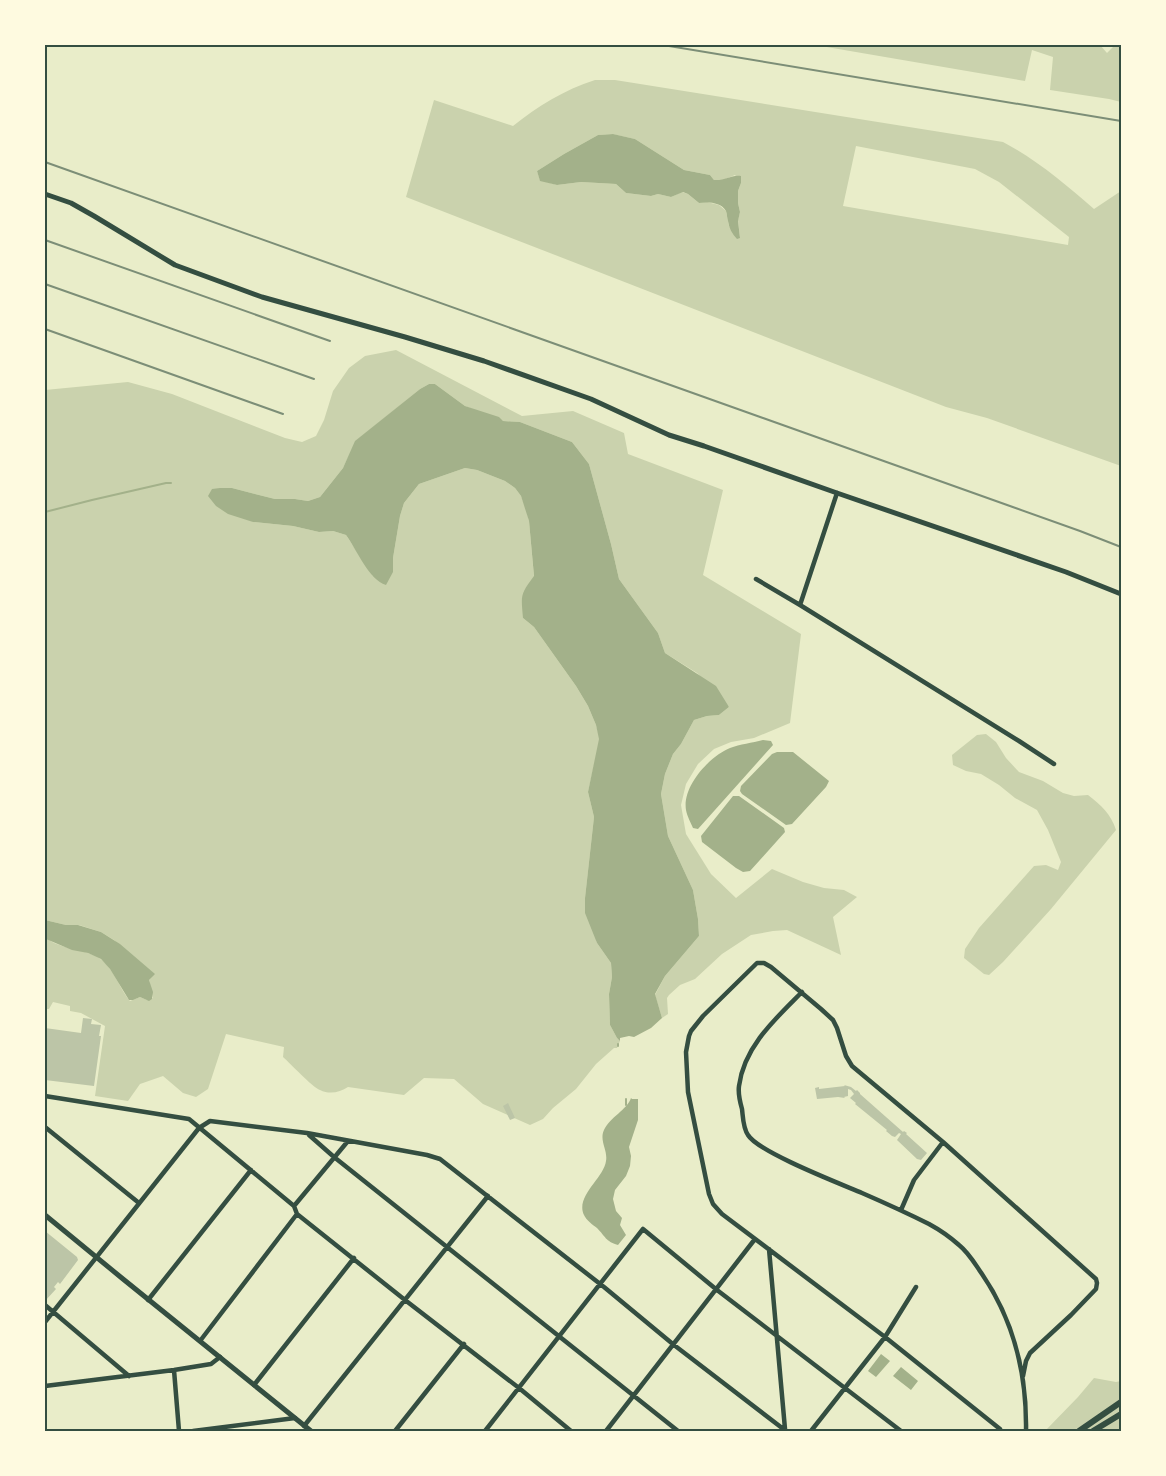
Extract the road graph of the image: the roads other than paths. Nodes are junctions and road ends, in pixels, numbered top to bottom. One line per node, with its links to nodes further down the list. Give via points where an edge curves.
1 (45, 194): 2 (street, via 115,227 175,265 262,297 494,364 591,399 669,435)
2 (837, 493): 4 (street); 5 (street)
3 (756, 579): 5 (street)
4 (1121, 594)
5 (800, 605): 6 (street)
6 (1054, 764)
7 (802, 992): 13 (street, via 833,1020 852,1066); 19 (street, via 762,1034 743,1067 738,1088 748,1136 780,1156); 22 (street, via 771,967 757,963 691,1031 686,1052 688,1092 709,1194 722,1214)
8 (45, 1096): 10 (street, via 189,1119)
9 (45, 1127): 17 (street)
10 (199, 1128): 11 (street, via 210,1121); 15 (street); 17 (street)
11 (307, 1133): 12 (street); 14 (street)
12 (348, 1141): 14 (street); 16 (street, via 441,1159)
13 (943, 1142): 19 (street, via 914,1180); 44 (street, via 1096,1279 1096,1289 1030,1353)
14 (334, 1157): 18 (street); 23 (street)
15 (251, 1170): 18 (street); 30 (street)
16 (488, 1196): 23 (street); 27 (street)
17 (139, 1203): 25 (street)
18 (294, 1206): 20 (street)
19 (901, 1210): 44 (street, via 945,1234 973,1260 1005,1313)
20 (297, 1214): 26 (street); 38 (street)
21 (45, 1215): 25 (street)
22 (755, 1239): 24 (street); 29 (street)
23 (447, 1248): 31 (street); 37 (street)
24 (769, 1249): 35 (street); 36 (street)
25 (96, 1257): 30 (street); 33 (street)
26 (354, 1258): 31 (street); 45 (street)
27 (600, 1284): 29 (street, via 642,1229); 37 (street); 40 (street)
28 (916, 1287): 36 (street)
29 (717, 1290): 35 (street); 40 (street)
30 (148, 1300): 38 (street)
31 (405, 1300): 39 (street); 53 (street)
32 (45, 1305): 33 (street)
33 (53, 1312): 34 (street); 43 (street)
34 (45, 1322)
35 (777, 1337): 48 (street); 63 (street)
36 (885, 1337): 48 (street); 54 (street)
37 (559, 1338): 47 (street); 49 (street)
38 (200, 1341): 41 (street)
39 (464, 1344): 47 (street); 58 (street)
40 (674, 1345): 49 (street); 63 (street)
41 (220, 1357): 42 (street, via 211,1364); 45 (street)
42 (174, 1370): 43 (street); 55 (street)
43 (129, 1376): 46 (street)
44 (1023, 1376): 66 (street)
45 (254, 1385): 52 (street)
46 (45, 1386)
47 (519, 1388): 59 (street); 60 (street)
48 (844, 1388): 64 (street); 65 (street)
49 (634, 1396): 61 (street); 62 (street)
50 (1121, 1402): 67 (main road)
51 (1121, 1414): 68 (main road)
52 (296, 1418): 53 (street); 56 (street)
53 (304, 1426): 57 (street)
54 (1000, 1429)
55 (179, 1431)
56 (193, 1431)
57 (311, 1431)
58 (395, 1431)
59 (485, 1431)
60 (571, 1431)
61 (606, 1431)
62 (678, 1431)
63 (785, 1431)
64 (811, 1431)
65 (901, 1431)
66 (1026, 1431)
67 (1078, 1431)
68 (1093, 1431)

